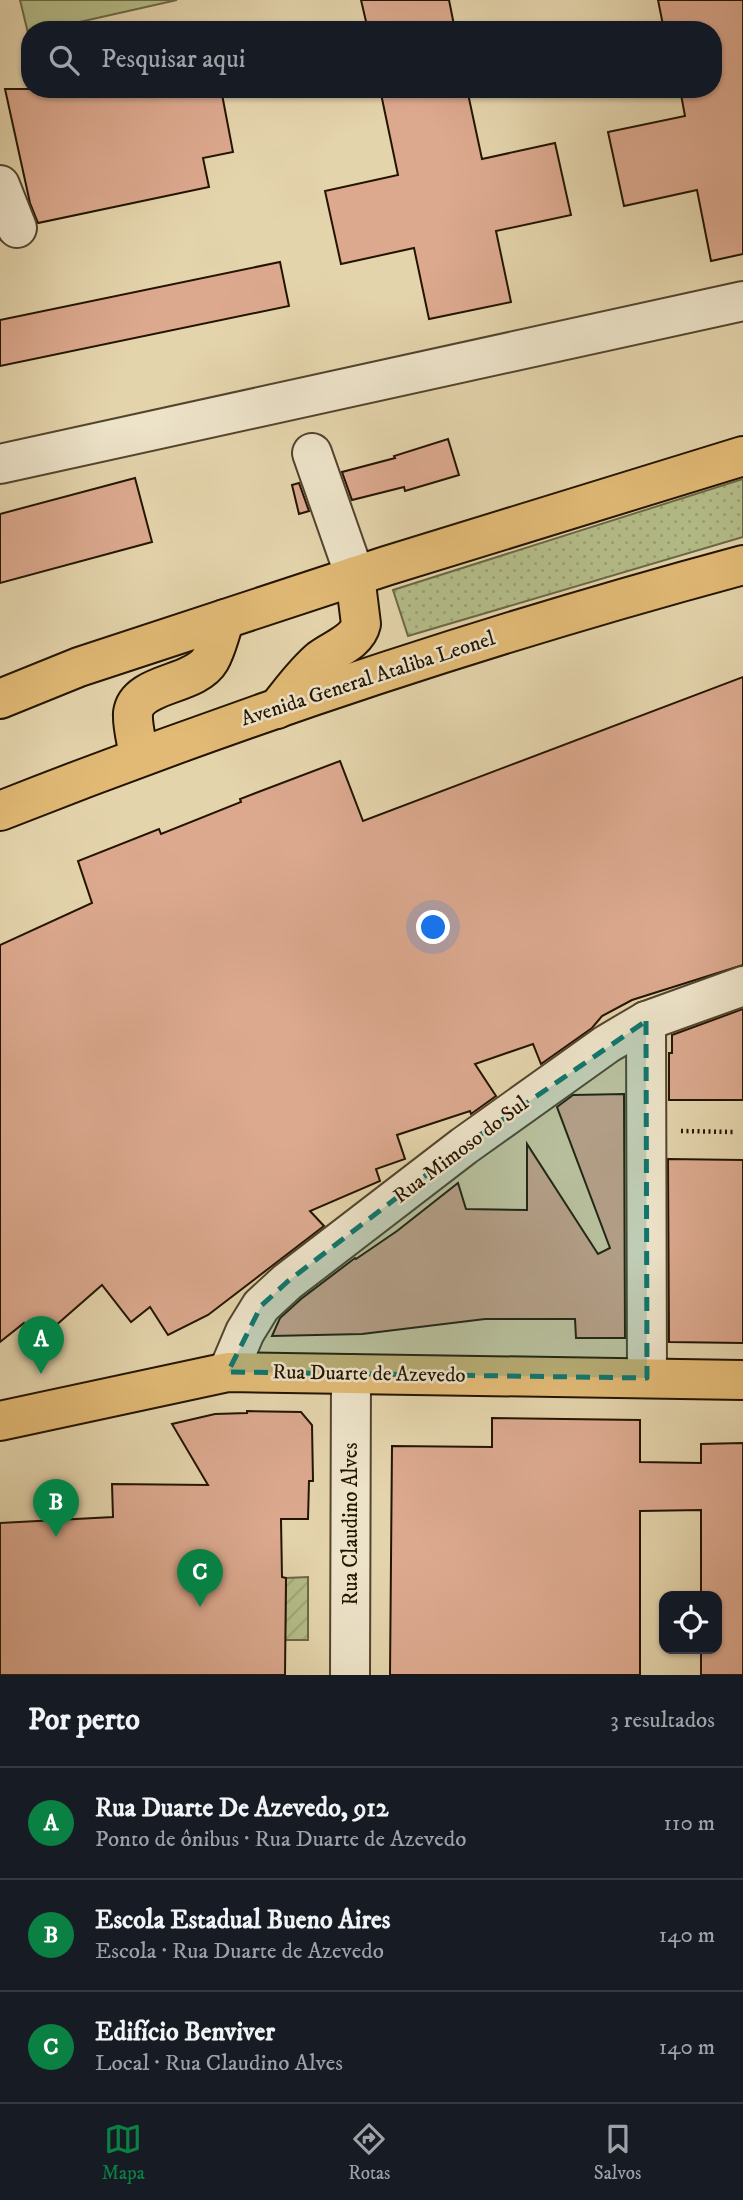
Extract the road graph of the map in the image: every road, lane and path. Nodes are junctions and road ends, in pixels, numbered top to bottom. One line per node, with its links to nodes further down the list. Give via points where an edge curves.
1 (0, 185): 2 (street)
2 (17, 228)
3 (743, 301): 6 (street)
4 (312, 453): 8 (street)
5 (743, 456): 8 (main road)
6 (0, 464)
7 (743, 565): 11 (main road, Avenida General Ataliba Leonel, via 599,604)
8 (355, 576): 9 (main road); 11 (main road, via 360,631 308,671)
9 (225, 619): 10 (main road, via 79,667); 12 (main road, via 203,667 137,702 133,718)
10 (0, 699)
11 (277, 709): 12 (main road, Avenida General Ataliba Leonel)
12 (139, 756): 13 (main road, Avenida General Ataliba Leonel)
13 (0, 811)
14 (743, 986): 15 (street, Rua Mimoso do Sul)
15 (646, 1021): 16 (street); 18 (street, Rua Mimoso do Sul, via 464,1146 287,1282 261,1306)
16 (647, 1131): 17 (path); 20 (street)
17 (733, 1132)
18 (228, 1372): 19 (main road, Rua Duarte de Azevedo); 22 (main road, Rua Duarte de Azevedo)
19 (351, 1374): 20 (main road, Rua Duarte de Azevedo); 23 (street, Rua Claudino Alves)
20 (647, 1378): 21 (main road, Rua Duarte de Azevedo)
21 (743, 1380)
22 (0, 1421)
23 (350, 1675)

